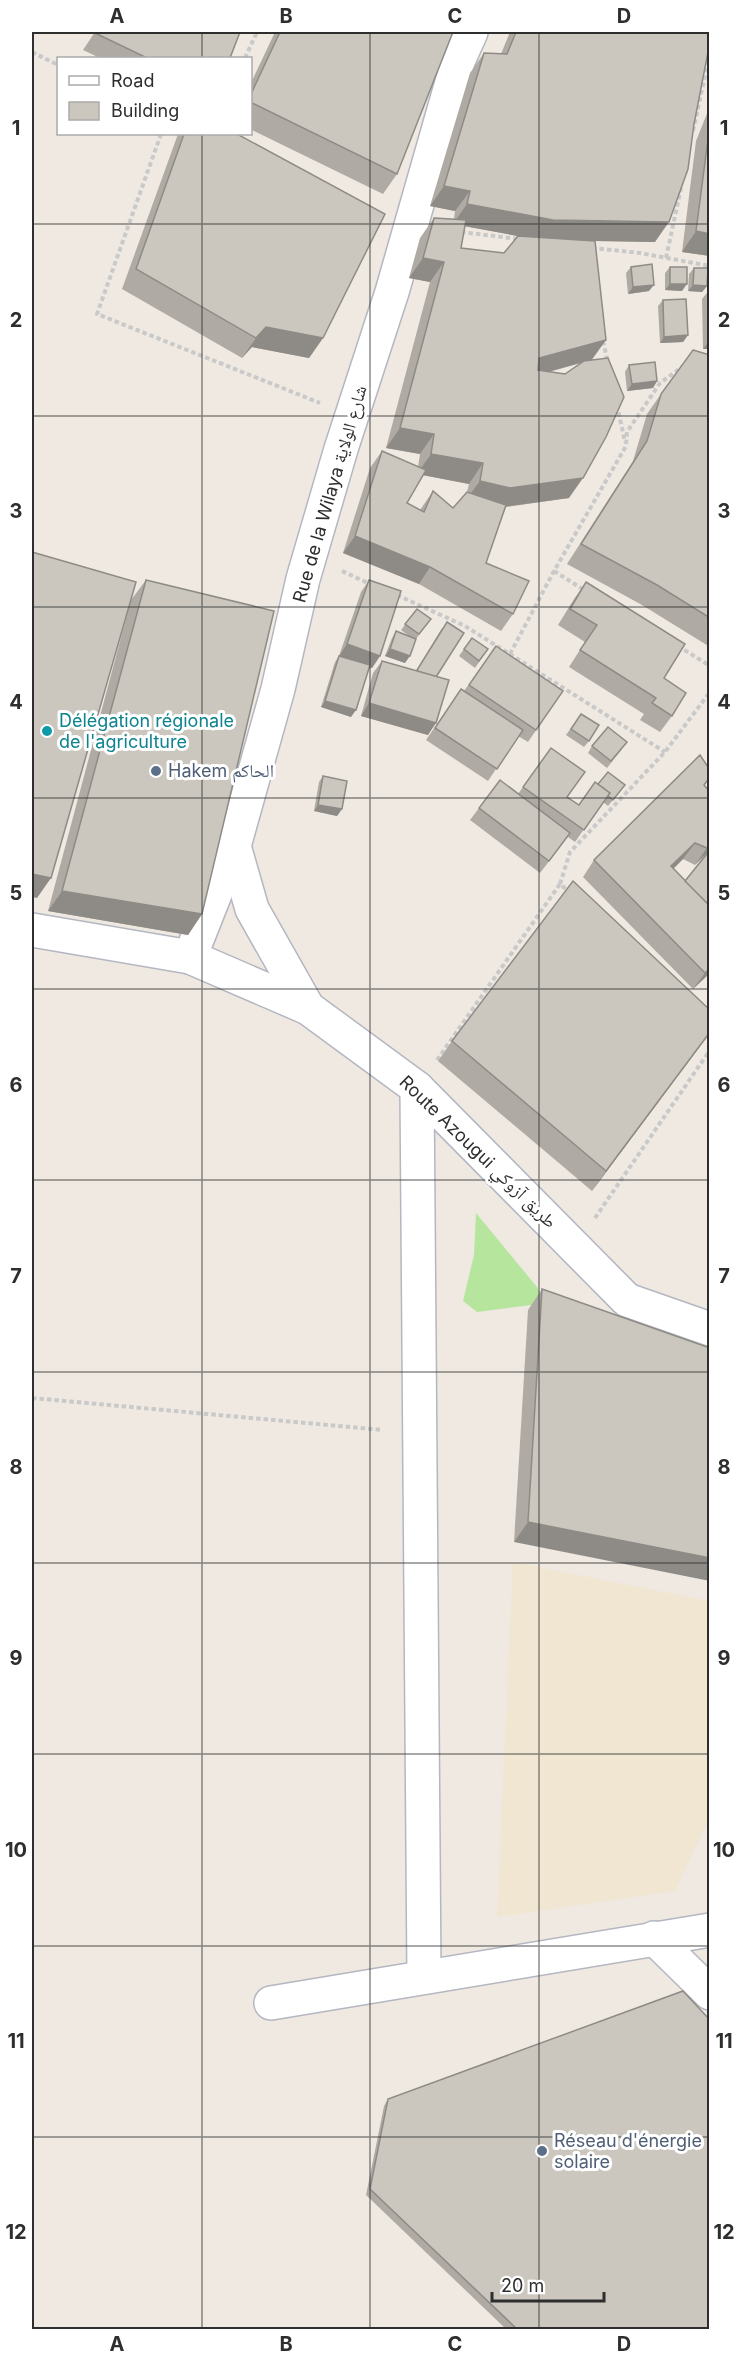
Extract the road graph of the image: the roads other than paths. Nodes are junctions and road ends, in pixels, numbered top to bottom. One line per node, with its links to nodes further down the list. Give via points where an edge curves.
1 (471, 32): 2 (street, Rue de la Wilaya شارع الولاية, via 458,61 392,292 351,416)
2 (234, 846): 4 (street, Rue de la Wilaya شارع الولاية); 5 (street, via 252,909)
3 (32, 930): 4 (street, Route Azougui طريق آزوكي)
4 (190, 957): 5 (street, Route Azougui طريق آزوكي)
5 (308, 1008): 6 (street, Route Azougui طريق آزوكي)
6 (417, 1088): 7 (street, Route Azougui طريق آزوكي, via 627,1300); 10 (street)
7 (710, 1329)
8 (710, 1930): 9 (street)
9 (654, 1938): 10 (street); 11 (street)
10 (424, 1976): 12 (street)
11 (710, 1993)
12 (271, 2002)

